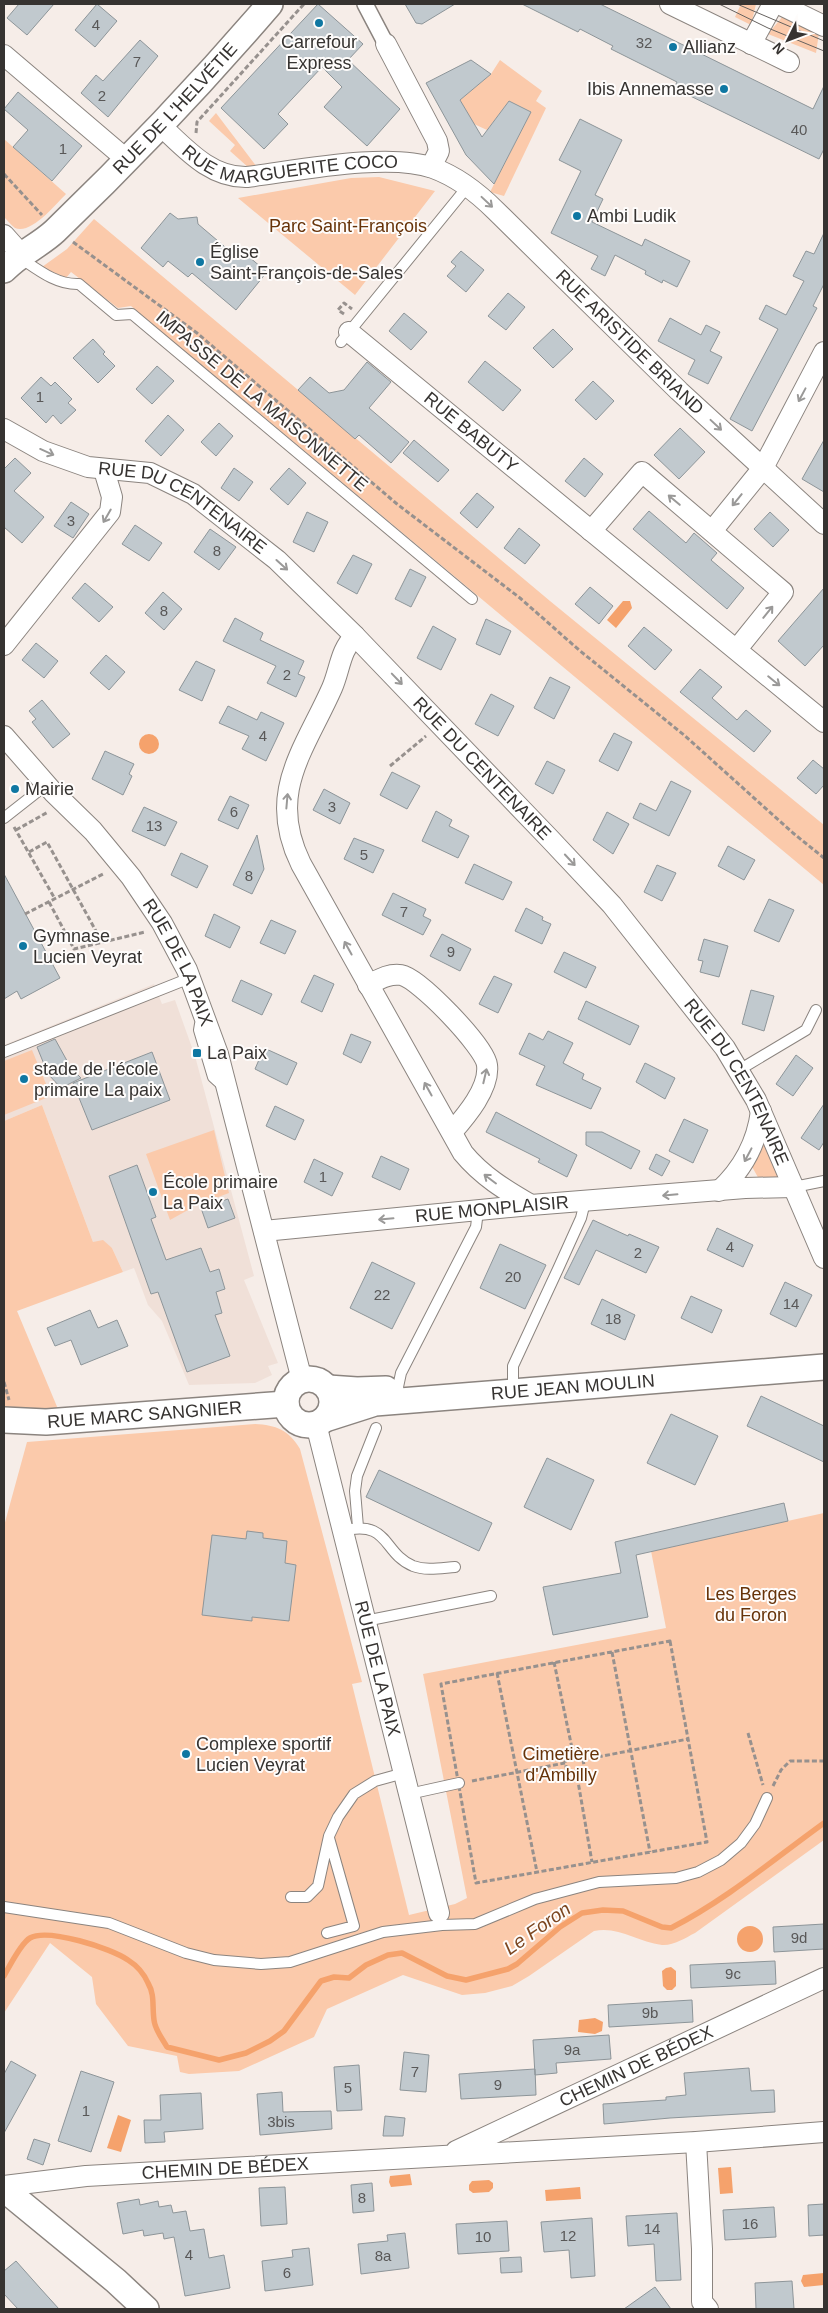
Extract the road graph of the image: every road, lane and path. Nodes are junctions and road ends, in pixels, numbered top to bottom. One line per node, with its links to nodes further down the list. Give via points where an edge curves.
1 (270, 4): 12 (street, RUE DE L'HELVÉTIE)
2 (304, 4): 13 (path, via 197,122 196,137)
3 (365, 4): 8 (street)
4 (670, 4): 9 (street)
5 (773, 4): 9 (street)
6 (779, 4): 7 (street)
7 (824, 26)
8 (386, 44): 15 (street, via 437,141 439,151)
9 (751, 44): 11 (street)
10 (4, 55): 14 (street)
11 (789, 62)
12 (160, 125): 13 (street, RUE MARGUERITE COCO); 14 (street, RUE DE L'HELVÉTIE)
13 (189, 150): 15 (street, RUE MARGUERITE COCO, via 215,171 236,177 374,162)
14 (126, 159): 18 (street, RUE DE L'HELVÉTIE)
15 (431, 167): 17 (street, RUE ARISTIDE BRIAND)
16 (4, 174): 18 (path)
17 (468, 186): 21 (lane); 24 (street, RUE ARISTIDE BRIAND, one-way to 24)
18 (57, 229): 20 (street, RUE DE L'HELVÉTIE); 42 (path, via 197,333 397,504 520,598 698,747)
19 (4, 235): 20 (street)
20 (14, 260): 29 (lane, IMPASSE DE LA MAISONNETTE, via 67,284 79,284 116,315 132,314)
21 (345, 337): 27 (street, RUE BABUTY)
22 (824, 352): 24 (street, one-way to 24)
23 (4, 429): 25 (street, RUE DU CENTENAIRE, one-way to 25, via 54,456)
24 (763, 468): 26 (street, RUE ARISTIDE BRIAND); 28 (street, one-way to 28)
25 (104, 470): 30 (street, RUE DU CENTENAIRE, one-way to 30, via 150,473 193,494 277,560); 31 (street, one-way to 31, via 112,497 110,512)
26 (824, 524)
27 (591, 531): 28 (street, one-way to 27, via 642,472); 32 (street, RUE BABUTY)
28 (712, 531): 32 (street, one-way to 28, via 783,592)
29 (472, 599)
30 (355, 636): 34 (street, RUE DU CENTENAIRE, one-way to 34); 51 (street, one-way to 30, via 297,855 286,819 291,778 338,674 344,649)
31 (4, 645)
32 (737, 650): 33 (street, RUE BABUTY, one-way to 33)
33 (824, 722)
34 (440, 724): 36 (path); 54 (street, RUE DU CENTENAIRE, one-way to 54, via 612,906 685,995)
35 (4, 736): 37 (street, RUE DE LA PAIX)
36 (390, 766)
37 (46, 785): 39 (lane); 50 (street, RUE DE LA PAIX, via 85,821 139,888 166,930)
38 (52, 810): 40 (path)
39 (6, 817): 40 (path)
40 (16, 830): 41 (path)
41 (29, 852): 44 (path, via 47,842); 45 (path)
42 (824, 858)
43 (105, 873): 44 (path)
44 (73, 890): 45 (path); 49 (path)
45 (55, 899): 46 (path)
46 (49, 902): 47 (path); 49 (path, via 74,949)
47 (25, 914)
48 (145, 932): 49 (path)
49 (102, 942)
50 (190, 978): 53 (lane); 63 (street, RUE DE LA PAIX, via 204,1011 227,1089)
51 (368, 985): 56 (street, one-way to 51); 56 (street, one-way to 51, via 471,1110 484,1082 487,1064 482,1052 435,1000 411,979 396,974)
52 (816, 1010): 54 (lane, via 806,1030)
53 (4, 1052)
54 (739, 1070): 55 (street, RUE DU CENTENAIRE)
55 (761, 1111): 58 (street, RUE DU CENTENAIRE); 59 (street, one-way to 59, via 748,1156)
56 (452, 1132): 61 (street, one-way to 56, via 506,1191 474,1166)
57 (824, 1180): 58 (lane, RUE MONPLAISIR)
58 (794, 1187): 59 (street, RUE MONPLAISIR); 64 (street, RUE DU CENTENAIRE)
59 (719, 1191): 60 (street, RUE MONPLAISIR, one-way to 60)
60 (585, 1202): 61 (street, RUE MONPLAISIR); 69 (lane, via 513,1366)
61 (531, 1205): 62 (street, RUE MONPLAISIR)
62 (478, 1211): 63 (street, RUE MONPLAISIR, one-way to 63); 71 (lane, via 476,1227 401,1373)
63 (264, 1231): 68 (street, RUE DE LA PAIX)
64 (824, 1258)
65 (824, 1354): 66 (street, RUE JEAN MOULIN)
66 (771, 1365): 67 (street, RUE JEAN MOULIN); 69 (street, RUE JEAN MOULIN)
67 (824, 1367)
68 (302, 1380): 70 (street, via 316,1380); 72 (street, via 290,1389)
69 (513, 1385): 71 (street, RUE JEAN MOULIN)
70 (328, 1388): 71 (street, RUE JEAN MOULIN); 74 (street, via 333,1402 331,1411)
71 (399, 1394): 74 (street, RUE JEAN MOULIN)
72 (286, 1404): 73 (street, RUE MARC SANGNIER, via 46,1422); 74 (street, via 296,1421 307,1425)
73 (4, 1420)
74 (320, 1421): 76 (street, RUE DE LA PAIX)
75 (376, 1428): 76 (lane, via 357,1476)
76 (350, 1529): 77 (lane, via 380,1534 412,1566); 79 (street, RUE DE LA PAIX)
77 (455, 1568)
78 (491, 1596): 79 (lane)
79 (365, 1621): 92 (street, RUE DE LA PAIX)
80 (612, 1652): 81 (path); 84 (path, via 670,1641); 85 (path)
81 (554, 1662): 82 (path); 86 (path)
82 (497, 1674): 91 (path); 93 (path, via 441,1684)
83 (748, 1732): 95 (path)
84 (688, 1739): 85 (path); 97 (path, via 707,1842)
85 (630, 1750): 87 (path); 97 (path)
86 (573, 1754): 87 (path, via 582,1752); 89 (path, via 564,1755)
87 (583, 1760): 90 (path, via 585,1769)
88 (824, 1761): 95 (path, via 790,1761 781,1770)
89 (565, 1763): 90 (path, via 567,1772); 91 (path)
90 (576, 1770): 98 (path)
91 (516, 1772): 93 (path); 99 (path)
92 (404, 1773): 94 (street, RUE DE LA PAIX); 96 (lane, via 375,1781 354,1794)
93 (459, 1783): 94 (lane); 99 (path, via 476,1883)
94 (409, 1794): 102 (street, RUE DE LA PAIX)
95 (767, 1798): 101 (lane, via 755,1824 741,1842 721,1860 698,1872 676,1878 599,1882 535,1899 475,1924 442,1924 383,1932 290,1962 260,1964 214,1960 186,1953 110,1923)
96 (329, 1836): 100 (lane, via 316,1890 307,1896); 103 (lane, via 354,1926)
97 (650, 1852): 98 (path)
98 (592, 1862): 99 (path)
99 (537, 1872)
100 (291, 1897)
101 (4, 1907)
102 (439, 1913)
103 (327, 1934)
104 (824, 1978): 107 (street, CHEMIN DE BÉDEX)
105 (824, 2132): 106 (street, CHEMIN DE BÉDEX)
106 (696, 2142): 107 (street, CHEMIN DE BÉDEX); 110 (street, via 702,2302)
107 (447, 2156): 108 (street, CHEMIN DE BÉDEX, via 86,2176)
108 (4, 2188): 109 (street)
109 (146, 2309)
110 (708, 2309)

